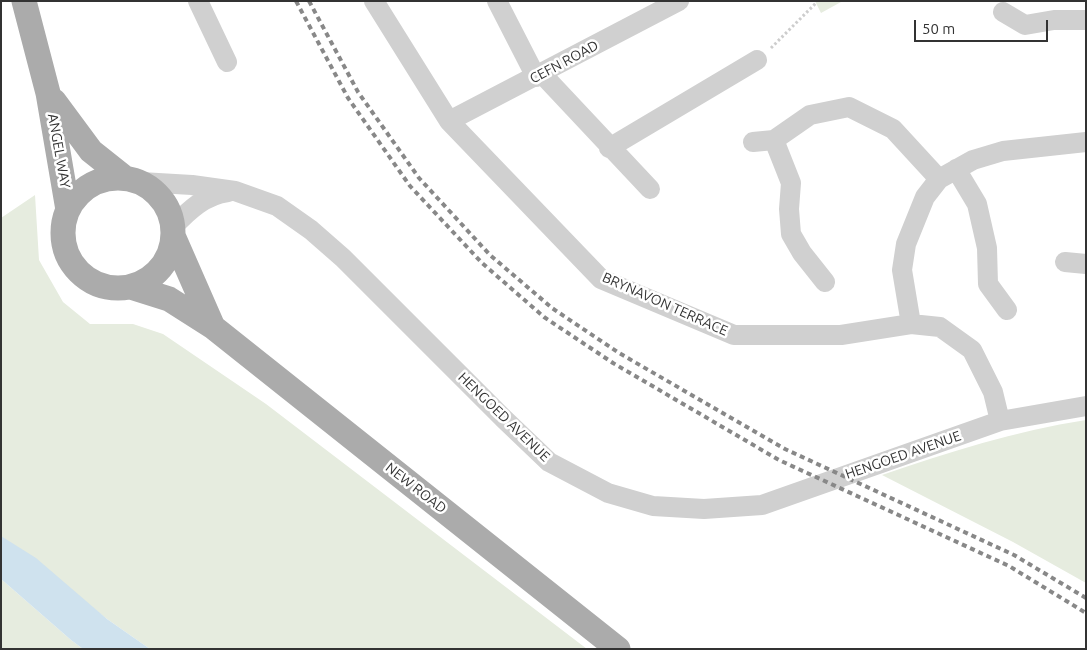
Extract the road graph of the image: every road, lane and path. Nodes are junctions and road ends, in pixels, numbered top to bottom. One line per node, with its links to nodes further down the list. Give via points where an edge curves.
1 (24, 1): 12 (main road, ANGEL WAY)
2 (198, 1): 10 (street)
3 (374, 1): 13 (street, BRYNAVON TERRACE)
4 (497, 1): 11 (street)
5 (679, 1): 11 (street, CEFN ROAD)
6 (816, 3): 9 (path)
7 (1003, 12): 8 (street, via 1025,25 1054,20)
8 (1086, 20)
9 (757, 60): 17 (street)
10 (227, 62)
11 (539, 76): 13 (street, CEFN ROAD); 17 (street)
12 (48, 93): 20 (main road, ANGEL WAY, via 91,150); 23 (main road, ANGEL WAY)
13 (450, 121): 30 (street, BRYNAVON TERRACE, via 601,279 734,334 841,335)
14 (774, 140): 15 (street); 19 (street, via 810,116 849,107 893,129); 27 (street, via 791,183 789,209 792,234 802,253)
15 (753, 142)
16 (1086, 142): 18 (street, via 1003,151)
17 (609, 148): 21 (street)
18 (956, 169): 19 (street); 29 (street, via 977,204 987,248 988,284)
19 (939, 179): 30 (street, via 925,197 906,244 902,270)
20 (133, 180): 22 (street, HENGOED AVENUE); 23 (main road, via 107,179 92,185 78,195); 24 (main road, via 156,192 166,205)
21 (650, 189)
22 (235, 191): 24 (street, via 214,194 188,211); 33 (street, HENGOED AVENUE, via 276,206 311,230 344,258 549,462 608,493 653,506 762,505)
23 (68, 210): 28 (main road, via 63,227 64,245 70,261 81,275 96,284 113,288)
24 (173, 232): 28 (main road, via 170,255 161,269 147,281); 31 (main road, NEW ROAD)
25 (1065, 262): 26 (street)
26 (1086, 264)
27 (825, 282)
28 (131, 287): 31 (main road, NEW ROAD, via 169,299)
29 (1008, 310)
30 (911, 324): 33 (street, BRYNAVON TERRACE, via 940,327 972,350 993,392)
31 (213, 328): 34 (main road, NEW ROAD)
32 (1086, 406): 33 (street, HENGOED AVENUE)
33 (1000, 421)
34 (618, 649)

